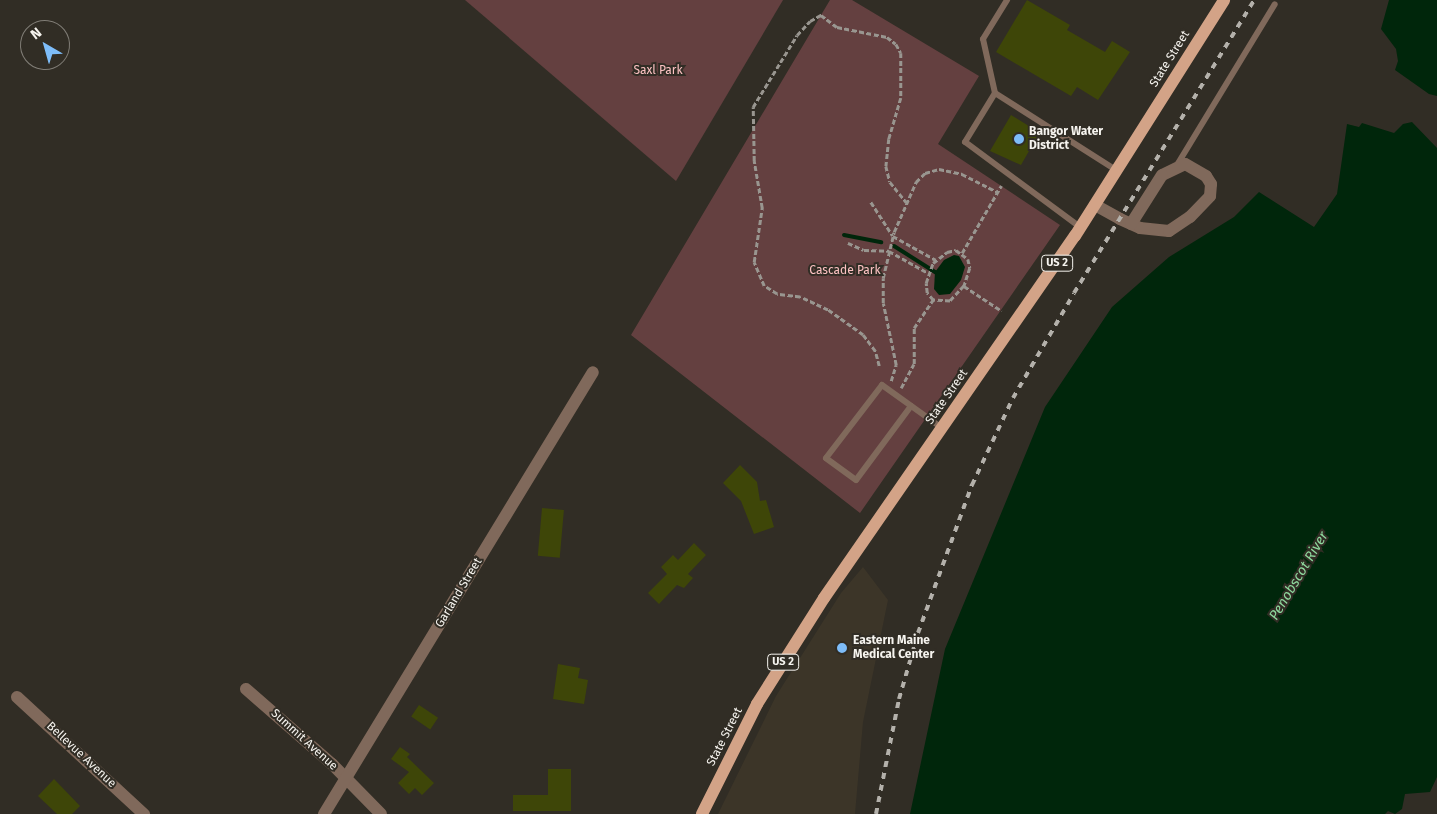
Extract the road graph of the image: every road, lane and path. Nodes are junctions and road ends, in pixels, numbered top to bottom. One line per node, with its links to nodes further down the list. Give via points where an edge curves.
1 (1007, 0): 4 (lane, via 983,39)
2 (1224, 0): 6 (main road, State Street / US 2)
3 (1275, 4): 5 (lane)
4 (995, 93): 6 (lane); 13 (lane, via 965,142)
5 (1176, 166): 12 (street, via 1162,175); 12 (street, via 1185,164 1206,176 1210,196 1190,217 1169,230 1151,231)
6 (1116, 170): 11 (main road, State Street / US 2)
7 (1001, 186): 8 (path)
8 (997, 192): 10 (path, via 962,174 939,169 925,173 916,182); 17 (path)
9 (871, 202): 14 (path)
10 (906, 202): 14 (path); 23 (path, via 890,182 886,166 889,139 901,98 901,53 887,37 837,27 821,15 797,35 753,107 754,160 762,208 754,262 764,286 777,294 800,297 828,310 863,336 875,351)
11 (1095, 205): 12 (street); 13 (main road, State Street / US 2)
12 (1130, 224)
13 (1080, 228): 28 (main road, State Street / US 2)
14 (893, 236): 16 (path); 18 (path)
15 (848, 243): 16 (path, via 864,250)
16 (889, 251): 19 (path); 25 (path, via 883,278 883,303 896,365)
17 (962, 253): 18 (path, via 947,252); 20 (path, via 970,268)
18 (936, 260): 19 (path)
19 (928, 272): 21 (path, via 927,293)
20 (964, 286): 21 (path, via 950,301); 22 (path)
21 (933, 300): 26 (path, via 914,328 914,364)
22 (1002, 311)
23 (879, 366)
24 (593, 372): 31 (street, Garland Street)
25 (888, 390): 26 (lane); 27 (lane, via 882,385 826,458 856,480)
26 (896, 396): 27 (lane)
27 (910, 406): 28 (lane)
28 (942, 428): 35 (main road, State Street / US 2, via 824,598 767,687)
29 (246, 689): 31 (street, Summit Avenue, via 332,764)
30 (17, 697): 32 (street, Bellevue Avenue)
31 (345, 780): 33 (street, Garland Street); 34 (street, Summit Avenue)
32 (144, 814)
33 (324, 814)
34 (381, 814)
35 (702, 814)

